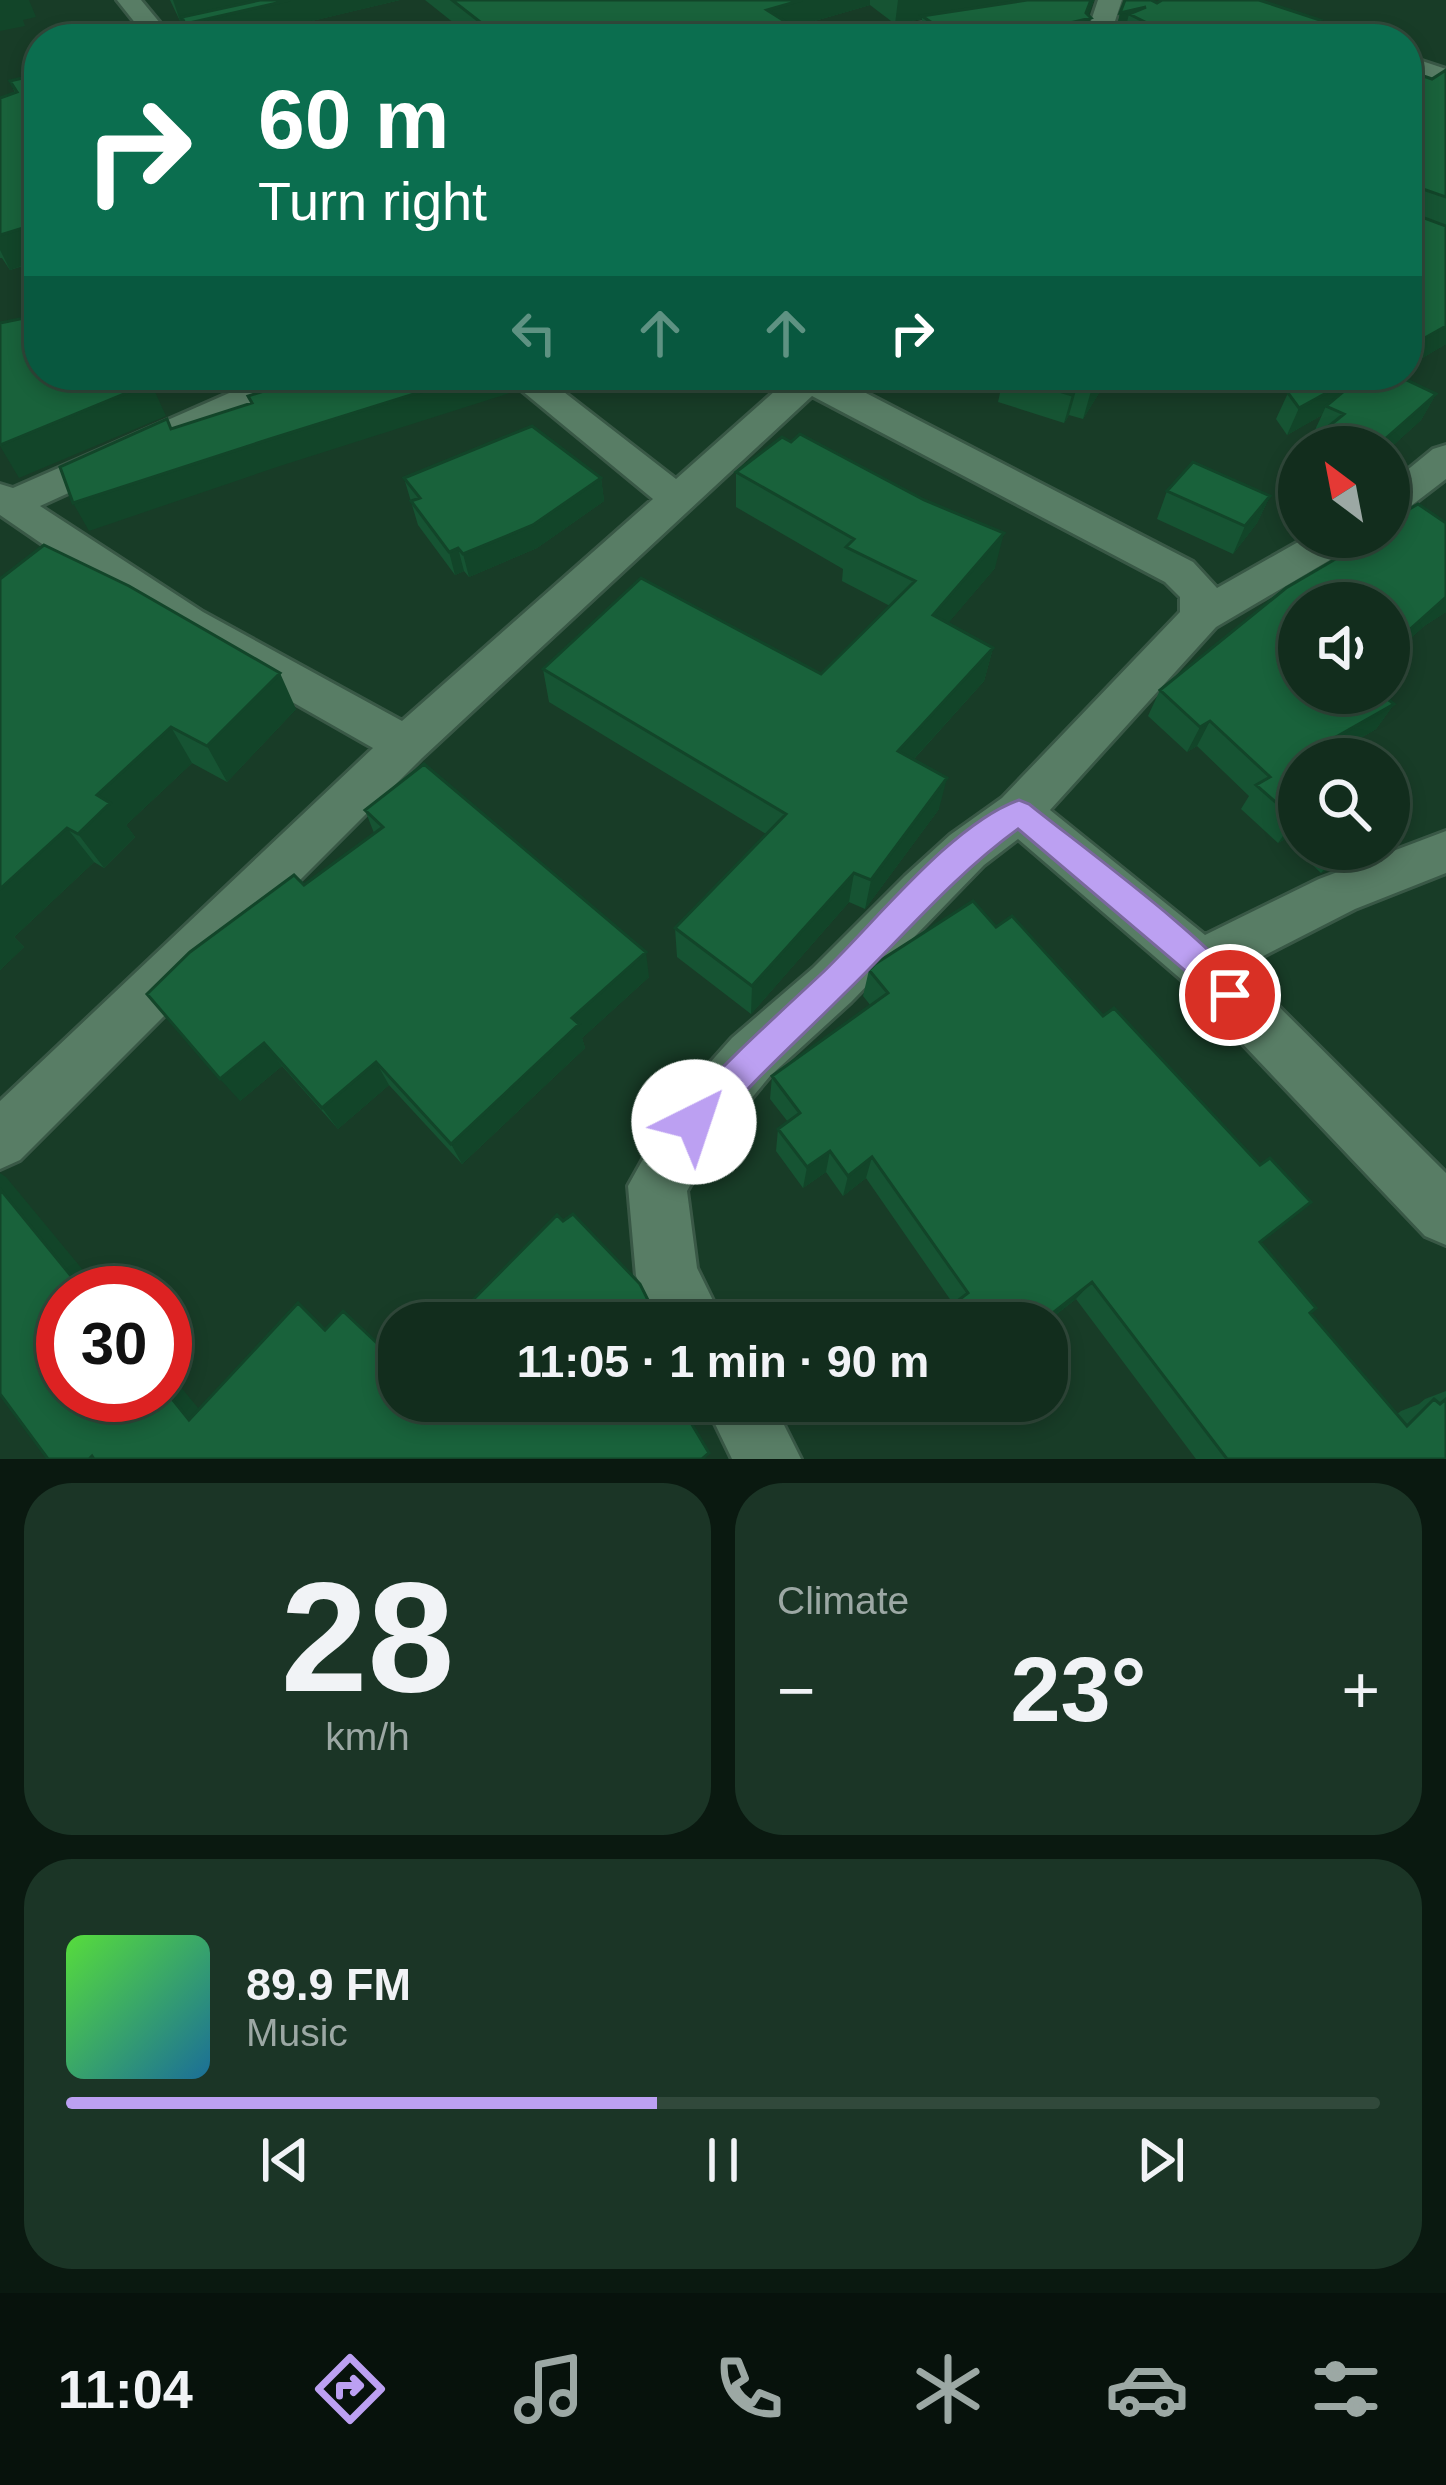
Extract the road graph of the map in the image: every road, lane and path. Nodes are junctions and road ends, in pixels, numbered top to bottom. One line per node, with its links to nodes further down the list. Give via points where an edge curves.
1 (129, 0): 5 (street)
2 (326, 0): 6 (street)
3 (1066, 0): 7 (street)
4 (1209, 0): 8 (street)
5 (149, 24)
6 (222, 24)
7 (960, 24)
8 (1287, 24)
9 (264, 390): 16 (street)
10 (539, 390): 15 (street)
11 (798, 390): 15 (street)
12 (834, 390): 18 (street, via 1179,572 1200,593)
13 (1446, 457): 14 (street)
14 (1410, 489)
15 (676, 498): 19 (street)
16 (5, 501): 19 (street, via 48,553)
17 (1302, 558): 18 (street)
18 (1201, 616): 20 (street)
19 (406, 745): 23 (street)
20 (1019, 812): 22 (street); 25 (street, via 938,877 694,1122 657,1186 667,1276)
21 (1446, 852): 22 (street, via 1337,894)
22 (1199, 963): 24 (street)
23 (0, 1139)
24 (1446, 1215)
25 (681, 1302)
26 (748, 1422): 27 (street)
27 (768, 1459)

